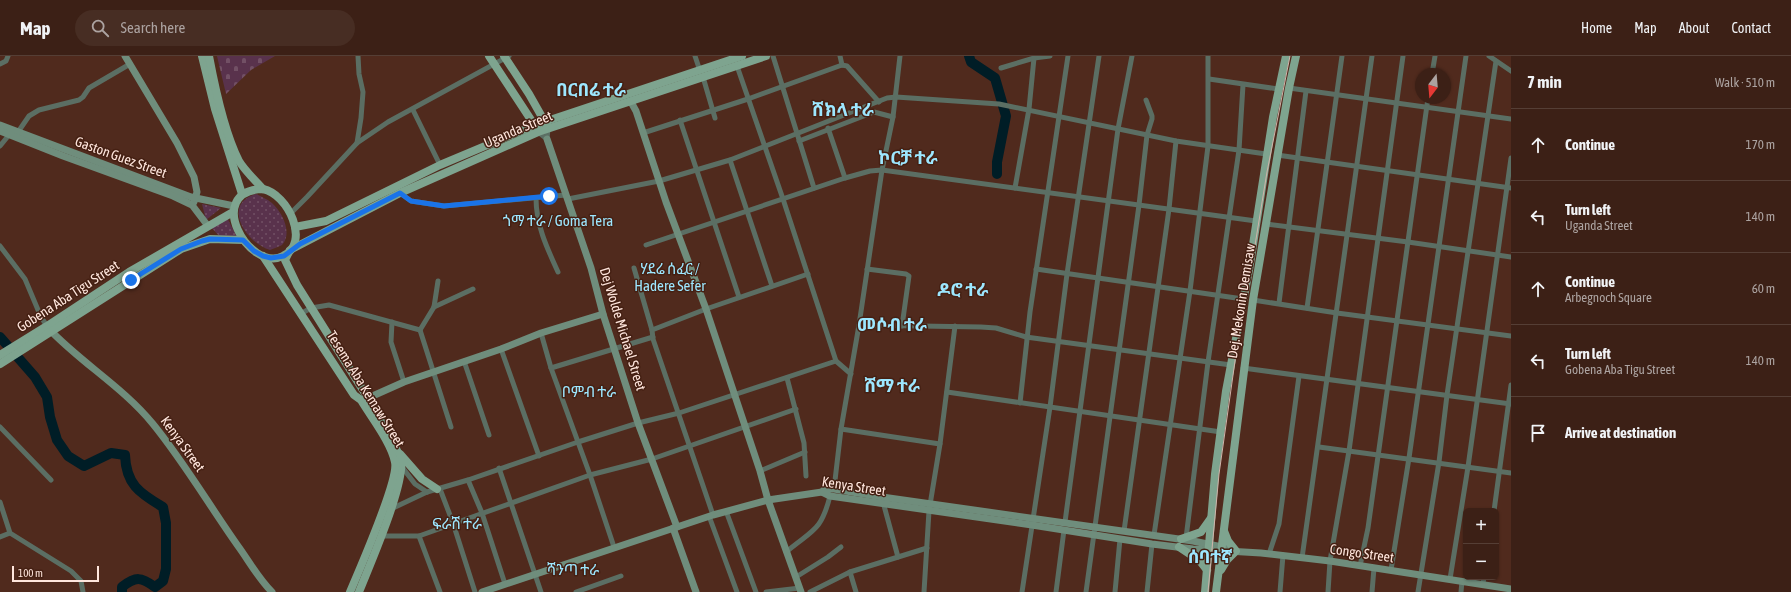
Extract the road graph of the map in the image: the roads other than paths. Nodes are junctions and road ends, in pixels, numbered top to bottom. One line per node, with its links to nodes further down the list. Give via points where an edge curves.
1 (8, 56): 29 (street, via 6,61)
2 (125, 56): 30 (main road)
3 (202, 56): 54 (main road)
4 (209, 56): 54 (main road)
5 (358, 56): 82 (street, via 363,92)
6 (489, 56): 31 (main road)
7 (695, 56): 37 (street)
8 (742, 56): 37 (main road, Uganda Street)
9 (766, 56): 33 (main road, Uganda Street)
10 (773, 56): 40 (street)
11 (840, 56): 32 (street)
12 (900, 56): 45 (street)
13 (1050, 56): 27 (street)
14 (1068, 56): 62 (street)
15 (1099, 56): 67 (street)
16 (1132, 56): 72 (street)
17 (1208, 56): 38 (street)
18 (1286, 56): 42 (main road, Dej. Mekonin Demisaw)
19 (1296, 56): 41 (main road, Dej. Mekonin Demisaw)
20 (1342, 56): 44 (street)
21 (1372, 56): 49 (street)
22 (1403, 56): 51 (street)
23 (1435, 56): 35 (street)
24 (1466, 56): 59 (street)
25 (1489, 56): 28 (street)
26 (506, 57): 31 (street); 69 (main road)
27 (1034, 58): 34 (street); 56 (street)
28 (1496, 60): 36 (street); 61 (street)
29 (0, 64)
30 (130, 64): 74 (street, via 89,88 79,100 39,110 29,116); 116 (main road, via 194,176)
31 (494, 64): 57 (street); 71 (main road)
32 (842, 65): 40 (street); 50 (street, via 847,66)
33 (737, 66): 37 (main road, Uganda Street); 47 (street)
34 (1002, 68)
35 (1433, 68)
36 (1511, 71)
37 (702, 74): 46 (main road, Uganda Street); 55 (street)
38 (1209, 79): 39 (street); 84 (street)
39 (1243, 84): 42 (street); 86 (street)
40 (781, 88): 47 (street); 76 (street)
41 (1289, 88): 43 (street); 89 (main road, Dej. Mekonin Demisaw)
42 (1278, 89): 88 (main road, Dej. Mekonin Demisaw)
43 (1306, 91): 44 (street); 91 (street)
44 (1336, 95): 49 (street); 93 (street)
45 (896, 96): 50 (street); 56 (street, via 999,104); 60 (street)
46 (630, 98): 69 (main road, Uganda Street); 75 (main road)
47 (748, 99): 55 (street); 85 (street)
48 (1146, 100): 77 (street, via 1152,116)
49 (1366, 100): 51 (street); 95 (street)
50 (876, 103): 58 (street); 66 (street)
51 (1396, 103): 53 (street); 98 (street)
52 (1427, 104): 53 (street)
53 (1427, 108): 59 (street); 99 (street)
54 (218, 109): 107 (main road, via 239,161); 110 (main road)
55 (713, 109): 63 (street); 65 (street)
56 (1029, 109): 62 (street); 105 (street)
57 (413, 110): 82 (street, via 388,122); 94 (street)
58 (876, 112): 60 (street); 70 (street)
59 (1458, 112): 61 (street); 101 (street)
60 (893, 116): 97 (street)
61 (1487, 116): 64 (street); 103 (street)
62 (1059, 117): 67 (street); 108 (street)
63 (715, 118)
64 (1511, 119)
65 (680, 120): 75 (street); 96 (street)
66 (831, 120): 70 (street); 76 (street)
67 (1089, 122): 72 (street); 112 (street)
68 (0, 125): 74 (main road, Gaston Guez Street)
69 (547, 125): 71 (main road, Uganda Street); 79 (street, Dej Wolde Michael Street)
70 (831, 127): 80 (street); 100 (street)
71 (536, 129): 79 (street); 94 (main road, Uganda Street); 109 (main road, Uganda Street)
72 (1118, 129): 77 (street); 115 (street)
73 (0, 131): 78 (main road, Gaston Guez Street)
74 (18, 132): 87 (main road, Gaston Guez Street)
75 (643, 133): 102 (main road)
76 (796, 133): 80 (street); 85 (street)
77 (1147, 135): 81 (street); 117 (street)
78 (9, 136): 83 (street); 87 (main road, Gaston Guez Street)
79 (547, 139): 111 (main road, Dej Wolde Michael Street)
80 (799, 141): 104 (street)
81 (1176, 141): 84 (street); 119 (street)
82 (357, 143): 121 (street)
83 (0, 146)
84 (1208, 146): 86 (street); 122 (street)
85 (766, 147): 92 (street); 114 (street)
86 (1239, 150): 88 (street); 123 (street)
87 (64, 153): 116 (main road, Gaston Guez Street)
88 (1266, 154): 124 (main road, Dej. Mekonin Demisaw)
89 (1277, 155): 91 (street); 126 (main road, Dej. Mekonin Demisaw)
90 (1511, 158): 106 (street)
91 (1298, 159): 93 (street); 128 (street)
92 (730, 160): 96 (street); 120 (street)
93 (1327, 163): 95 (street); 130 (street)
94 (440, 165): 129 (main road, Uganda Street, via 326,221)
95 (1357, 167): 98 (street); 132 (street)
96 (697, 169): 102 (street); 125 (street)
97 (882, 170): 100 (street); 105 (street); 148 (street)
98 (1387, 171): 99 (street); 133 (street)
99 (1417, 175): 101 (street); 136 (street)
100 (845, 178): 104 (street)
101 (1448, 178): 103 (street); 139 (street)
102 (659, 181): 111 (street); 131 (main road)
103 (1477, 183): 106 (street); 140 (street)
104 (814, 188): 114 (street)
105 (1015, 188): 108 (street)
106 (1509, 188): 142 (street)
107 (263, 189): 110 (main road); 121 (main road, via 278,197)
108 (1047, 192): 112 (street); 147 (street)
109 (400, 193): 113 (street, via 411,201 444,206); 141 (main road, Uganda Street)
110 (242, 194): 118 (main road)
111 (567, 197): 113 (street); 170 (main road, Dej Wolde Michael Street, via 591,268)
112 (1079, 197): 115 (street); 151 (street)
113 (536, 198): 149 (street, via 536,210 544,242)
114 (783, 199): 120 (street); 150 (street)
115 (1109, 201): 117 (street); 152 (street)
116 (194, 202): 118 (main road, Gaston Guez Street); 127 (main road, Gaston Guez Street)
117 (1139, 205): 119 (street); 154 (street)
118 (234, 209): 127 (main road, Gobena Aba Tigu Street); 135 (main road)
119 (1169, 209): 122 (street); 156 (street)
120 (747, 211): 125 (street); 155 (street)
121 (291, 213): 129 (main road)
122 (1200, 214): 123 (street); 158 (street)
123 (1230, 218): 124 (street); 159 (street)
124 (1256, 221): 161 (main road, Dej. Mekonin Demisaw)
125 (714, 222): 131 (street); 160 (street)
126 (1266, 224): 128 (street); 162 (main road, Dej. Mekonin Demisaw)
127 (208, 226): 134 (main road); 145 (main road, Gobena Aba Tigu Street)
128 (1289, 226): 130 (street); 163 (street)
129 (295, 228): 141 (main road, via 293,246)
130 (1318, 231): 132 (street); 167 (street)
131 (678, 233): 137 (street); 166 (main road)
132 (1348, 234): 133 (street); 169 (street)
133 (1378, 238): 136 (street); 171 (street)
134 (220, 239): 135 (main road, Gobena Aba Tigu Street); 145 (main road, Gobena Aba Tigu Street, via 194,243)
135 (243, 240): 143 (main road)
136 (1408, 242): 139 (street); 172 (street)
137 (646, 245)
138 (0, 246): 178 (street, via 25,278 41,317)
139 (1439, 247): 140 (street); 175 (street)
140 (1468, 250): 142 (street); 179 (street)
141 (289, 251): 143 (main road, via 277,258); 165 (main road, Tesema Aba Kemaw Street, via 286,260)
142 (1498, 255): 144 (street); 183 (street)
143 (263, 256): 168 (main road, Tesema Aba Kemaw Street)
144 (1511, 257)
145 (143, 268): 178 (main road, Gobena Aba Tigu Street)
146 (634, 268): 181 (street)
147 (1036, 269): 151 (street); 186 (street)
148 (868, 270): 174 (street); 176 (street, via 909,276)
149 (558, 272)
150 (808, 274): 155 (street); 197 (street)
151 (1067, 274): 152 (street); 187 (street)
152 (1099, 278): 154 (street); 188 (street)
153 (438, 281): 164 (street)
154 (1129, 282): 156 (street); 191 (street)
155 (772, 286): 160 (street)
156 (1158, 286): 158 (street); 193 (street)
157 (473, 290): 164 (street)
158 (1190, 291): 159 (street); 195 (street)
159 (1219, 295): 161 (street); 198 (street)
160 (739, 297): 166 (street)
161 (1243, 298): 200 (main road, Dej. Mekonin Demisaw)
162 (1253, 300): 163 (street); 202 (main road, Dej. Mekonin Demisaw)
163 (1279, 303): 167 (street)
164 (434, 307): 180 (street)
165 (311, 308): 168 (street); 173 (street, via 329,305); 216 (main road, Tesema Aba Kemaw Street)
166 (706, 308): 181 (street); 214 (main road)
167 (1307, 308): 169 (street)
168 (302, 313): 216 (main road, Tesema Aba Kemaw Street, via 354,395)
169 (1337, 313): 171 (street); 207 (street)
170 (603, 314): 182 (main road); 190 (main road, Dej Wolde Michael Street)
171 (1368, 316): 172 (street); 209 (street)
172 (1398, 321): 175 (street); 211 (street)
173 (392, 322): 180 (street); 208 (street, via 391,342)
174 (859, 325): 176 (street); 204 (street)
175 (1428, 325): 179 (street); 212 (street)
176 (902, 326): 177 (street)
177 (955, 326): 186 (street, via 996,328); 213 (street)
178 (49, 328): 192 (main road, Gobena Aba Tigu Street); 318 (main road, Kenya Street, via 145,414)
179 (1457, 328): 183 (street); 215 (street)
180 (420, 330): 203 (street)
181 (652, 330): 185 (street)
182 (542, 333): 189 (main road); 201 (street)
183 (1487, 333): 184 (street); 217 (street)
184 (1511, 336)
185 (653, 337): 190 (street); 222 (street)
186 (1026, 338): 187 (street); 218 (street)
187 (1059, 342): 188 (street); 220 (street)
188 (1089, 346): 191 (street); 223 (street)
189 (501, 349): 196 (main road); 243 (street)
190 (614, 350): 201 (street); 226 (main road, Dej Wolde Michael Street)
191 (1119, 350): 193 (street); 224 (street)
192 (10, 353): 194 (main road, Gobena Aba Tigu Street); 199 (main road, Gobena Aba Tigu Street)
193 (1149, 354): 195 (street); 225 (street)
194 (0, 355)
195 (1180, 358): 198 (street); 227 (street)
196 (464, 361): 203 (main road); 234 (street)
197 (836, 361): 204 (street); 206 (street)
198 (1208, 362): 200 (street); 232 (street)
199 (0, 364)
200 (1231, 364): 233 (main road, Dej. Mekonin Demisaw)
201 (551, 368): 235 (street)
202 (1243, 368): 205 (street); 278 (main road, Dej. Mekonin Demisaw)
203 (434, 372): 208 (main road); 230 (street)
204 (851, 374): 231 (street)
205 (1299, 376): 207 (street); 296 (street, via 1279,524)
206 (787, 378): 214 (street); 221 (street)
207 (1327, 380): 209 (street); 238 (street)
208 (404, 382): 216 (main road)
209 (1358, 384): 211 (street); 239 (street)
210 (1511, 385): 219 (street)
211 (1389, 388): 212 (street); 242 (street)
212 (1418, 391): 215 (street); 244 (street)
213 (947, 392): 218 (street); 236 (street)
214 (734, 395): 222 (street); 228 (main road)
215 (1447, 395): 217 (street); 246 (street)
216 (364, 399): 241 (main road, Tesema Aba Kemaw Street); 247 (main road, Tesema Aba Kemaw Street)
217 (1478, 399): 219 (street); 248 (street)
218 (1020, 403): 220 (street)
219 (1510, 404): 251 (street)
220 (1050, 407): 223 (street); 273 (street)
221 (796, 409): 228 (street); 240 (street)
222 (679, 412): 226 (street); 237 (street)
223 (1079, 412): 224 (street); 275 (street)
224 (1110, 416): 225 (street); 277 (street)
225 (1141, 421): 227 (street); 279 (street)
226 (638, 423): 235 (street); 245 (main road, Dej Wolde Michael Street)
227 (1171, 425): 232 (street); 283 (street)
228 (744, 426): 237 (street); 250 (main road)
229 (0, 427): 255 (street)
230 (451, 427)
231 (841, 429): 236 (street); 258 (street)
232 (1199, 429): 233 (street); 287 (street)
233 (1221, 432): 272 (main road, Dej. Mekonin Demisaw)
234 (489, 435)
235 (578, 442): 243 (street); 253 (street)
236 (940, 444): 266 (street)
237 (690, 446): 245 (street); 271 (street)
238 (1319, 446): 239 (street); 299 (street)
239 (1349, 451): 242 (street); 300 (street)
240 (805, 452): 250 (street); 254 (street)
241 (400, 454): 247 (main road, Tesema Aba Kemaw Street); 257 (main road, via 422,479)
242 (1379, 454): 244 (street); 301 (street)
243 (540, 456): 249 (street)
244 (1409, 458): 246 (street); 304 (street)
245 (652, 460): 253 (street); 276 (main road, Dej Wolde Michael Street)
246 (1439, 462): 248 (street); 308 (street)
247 (399, 464): 259 (street, via 415,484); 268 (main road, Tesema Aba Kemaw Street, via 399,481); 281 (main road, Tesema Aba Kemaw Street)
248 (1468, 467): 251 (street); 311 (street)
249 (499, 468): 256 (street); 265 (street)
250 (760, 471): 262 (main road)
251 (1499, 472): 252 (street); 267 (street)
252 (1511, 473)
253 (590, 475): 265 (street); 289 (street)
254 (806, 476)
255 (51, 480)
256 (468, 480): 257 (street); 270 (street)
257 (439, 489): 259 (street); 274 (street)
258 (834, 489): 260 (main road, via 825,489); 263 (main road)
259 (427, 492): 268 (street)
260 (822, 492): 261 (main road, Kenya Street); 262 (main road, Kenya Street)
261 (830, 496): 263 (main road, Kenya Street); 295 (street, via 819,525)
262 (768, 500): 269 (main road, Kenya Street); 295 (main road)
263 (883, 501): 266 (main road); 298 (street)
264 (0, 502): 280 (street)
265 (513, 504): 270 (street); 306 (street)
266 (929, 507): 273 (main road); 292 (street)
267 (1494, 508)
268 (390, 509): 281 (main road, Tesema Aba Kemaw Street)
269 (726, 511): 271 (main road, Kenya Street); 328 (street)
270 (482, 513): 274 (street); 314 (street)
271 (711, 516): 276 (main road, Kenya Street); 327 (street)
272 (1212, 517): 287 (main road, via 1200,532); 290 (main road, Dej. Mekonin Demisaw)
273 (1032, 521): 275 (main road); 333 (street)
274 (453, 523): 284 (street); 322 (street)
275 (1064, 526): 277 (main road); 282 (main road); 334 (street)
276 (675, 527): 289 (main road, Kenya Street); 326 (main road, Dej Wolde Michael Street)
277 (1094, 527): 279 (main road); 282 (street)
278 (1223, 528): 293 (main road, Dej. Mekonin Demisaw); 294 (main road)
279 (1124, 531): 283 (main road)
280 (10, 533): 285 (street); 317 (street, via 75,574 81,581)
281 (376, 535): 284 (street); 319 (main road, Tesema Aba Kemaw Street); 320 (main road, Tesema Aba Kemaw Street)
282 (1093, 535): 286 (main road); 335 (street)
283 (1154, 535): 287 (main road)
284 (419, 536): 321 (street)
285 (0, 537)
286 (1120, 539): 288 (main road); 336 (street)
287 (1182, 541): 288 (main road); 290 (main road, Congo Street); 303 (main road)
288 (1152, 544): 337 (street)
289 (614, 547): 306 (main road, Kenya Street)
290 (1210, 547): 293 (main road, Congo Street); 303 (main road, Dej. Mekonin Demisaw)
291 (841, 548): 310 (street)
292 (927, 548): 298 (street); 332 (street)
293 (1222, 548): 294 (main road, Congo Street); 307 (main road, Dej. Mekonin Demisaw)
294 (1234, 550): 296 (main road, Congo Street); 307 (main road)
295 (786, 552): 310 (main road)
296 (1269, 554): 297 (main road, Congo Street)
297 (1283, 555): 299 (main road, Congo Street); 340 (street)
298 (898, 557): 305 (street)
299 (1302, 558): 300 (main road, Congo Street)
300 (1330, 561): 301 (main road, Congo Street); 341 (street)
301 (1360, 566): 302 (main road, Congo Street)
302 (1374, 568): 304 (main road, Congo Street); 342 (street)
303 (1207, 570): 338 (main road, Dej. Mekonin Demisaw)
304 (1390, 570): 308 (main road, Congo Street)
305 (850, 572): 330 (street); 331 (street)
306 (534, 574): 314 (main road, Kenya Street); 324 (street)
307 (1218, 574): 339 (main road, Dej. Mekonin Demisaw)
308 (1420, 575): 311 (main road, Congo Street); 343 (street)
309 (621, 576): 325 (street)
310 (796, 577): 316 (main road)
311 (1450, 579): 313 (main road, Congo Street)
312 (1484, 580): 313 (main road, Congo Street); 315 (main road, Congo Street)
313 (1462, 581): 344 (street)
314 (504, 587): 323 (main road, Kenya Street)
315 (1510, 588)
316 (800, 590): 329 (street)
317 (83, 592)
318 (272, 592)
319 (350, 592)
320 (359, 592)
321 (440, 592)
322 (475, 592)
323 (482, 592)
324 (541, 592)
325 (576, 592)
326 (696, 592)
327 (737, 592)
328 (756, 592)
329 (766, 592)
330 (810, 592)
331 (856, 592)
332 (924, 592)
333 (1022, 592)
334 (1056, 592)
335 (1086, 592)
336 (1115, 592)
337 (1147, 592)
338 (1205, 592)
339 (1216, 592)
340 (1280, 592)
341 (1328, 592)
342 (1372, 592)
343 (1418, 592)
344 (1461, 592)

